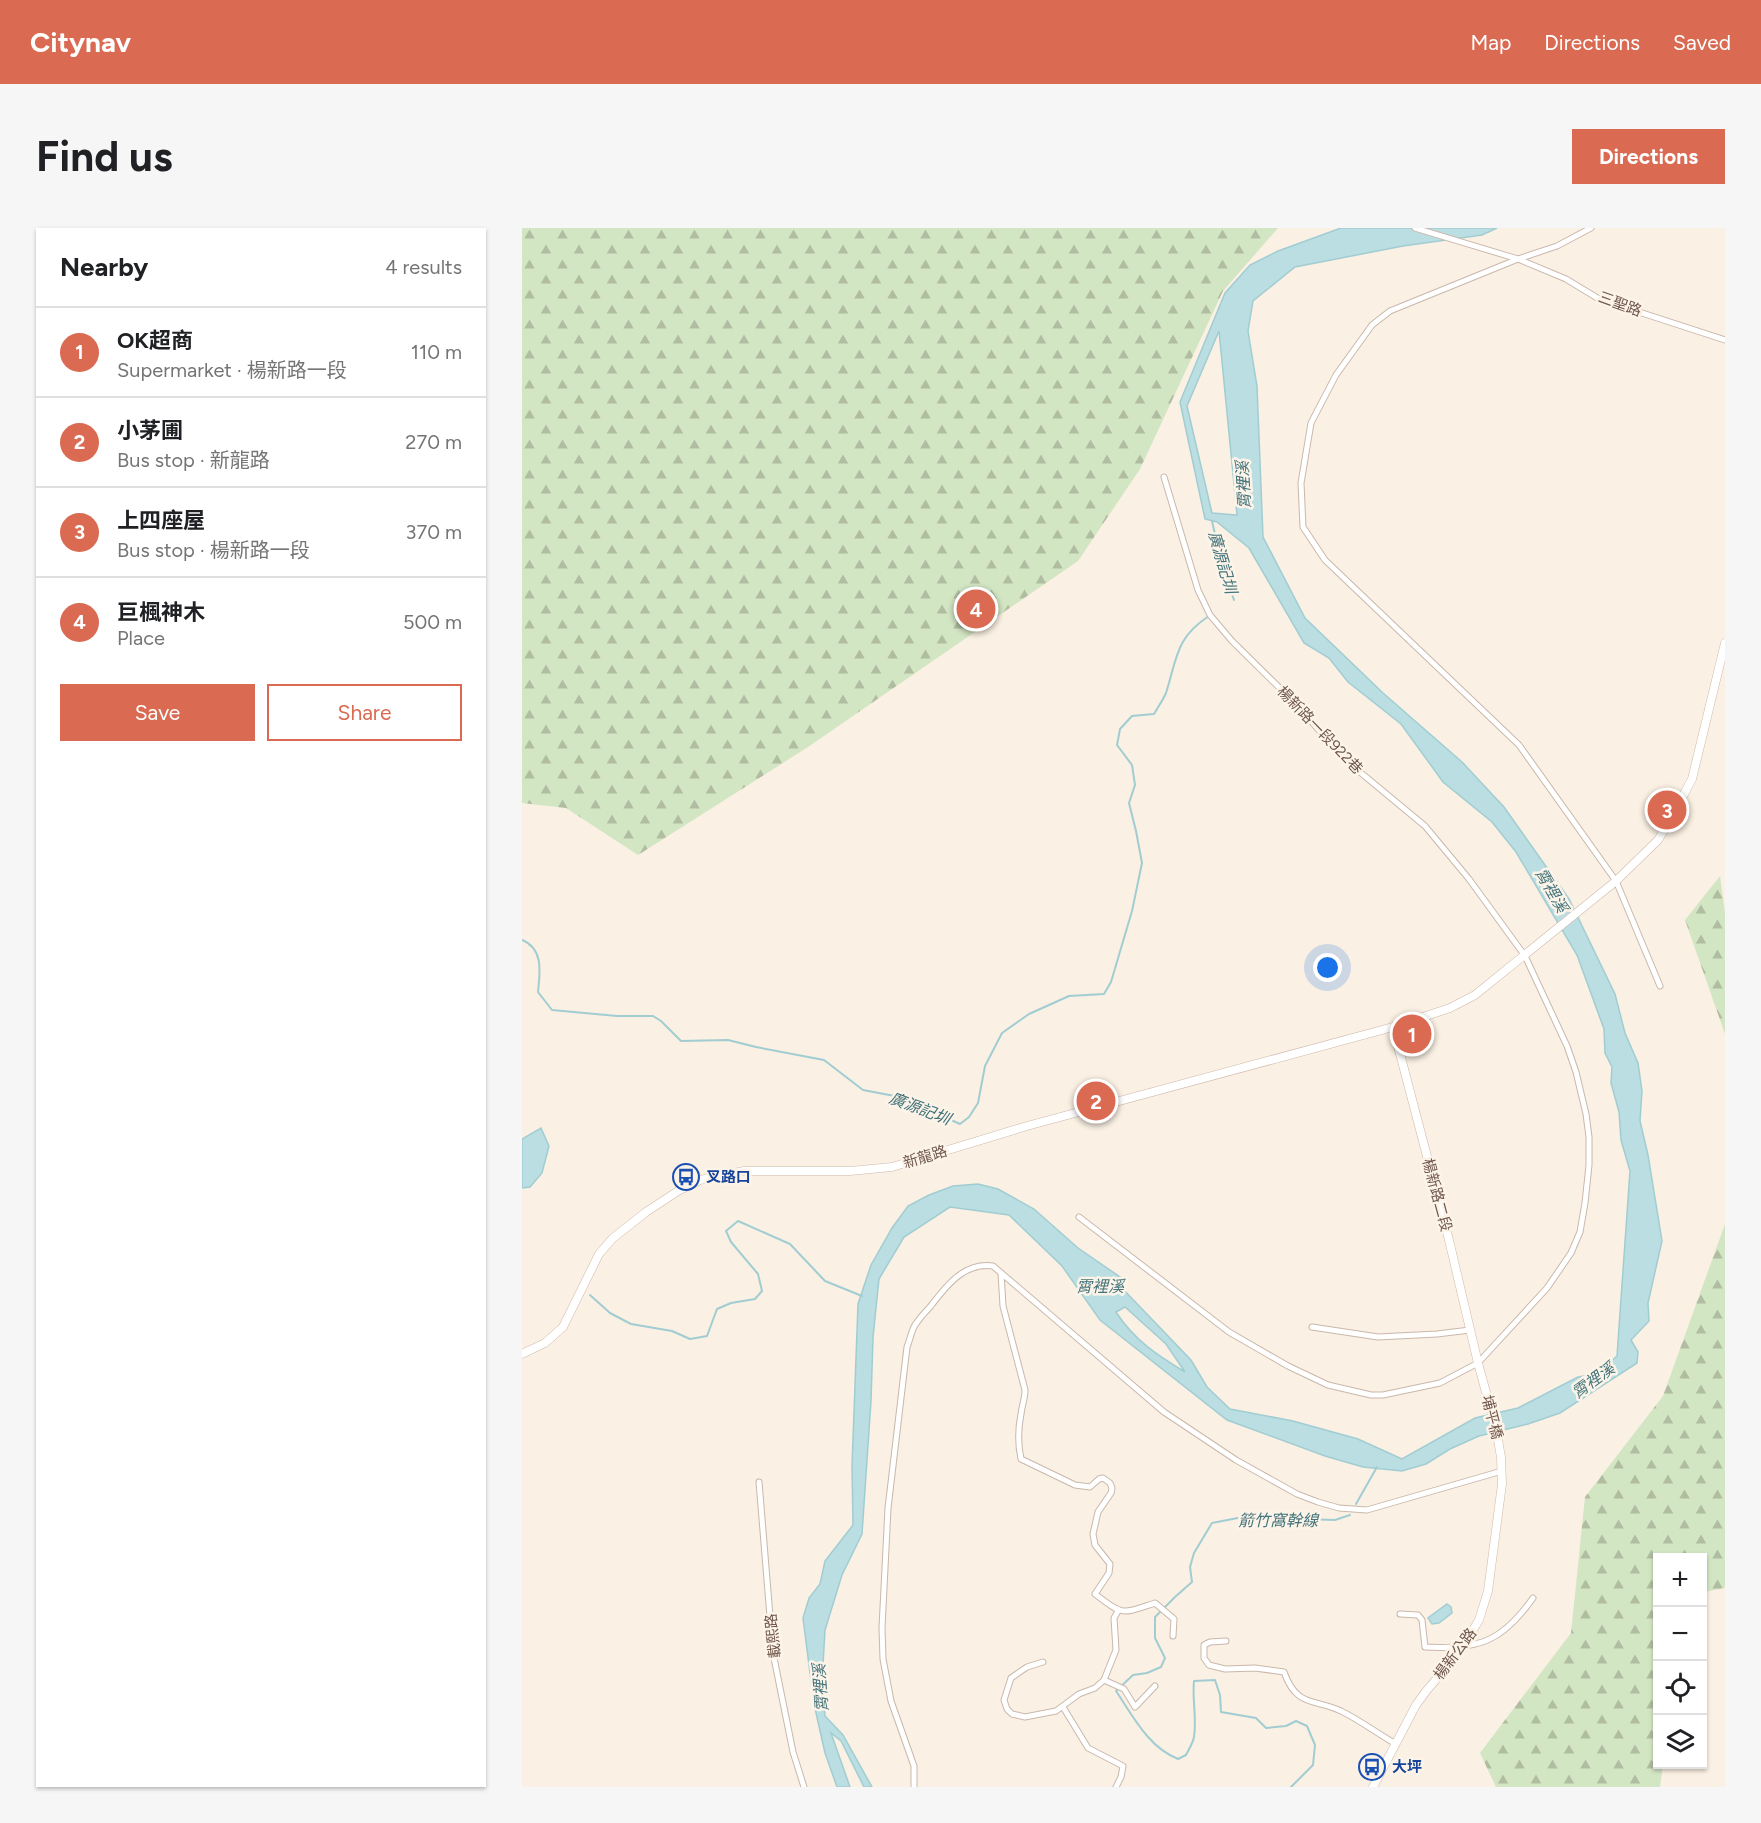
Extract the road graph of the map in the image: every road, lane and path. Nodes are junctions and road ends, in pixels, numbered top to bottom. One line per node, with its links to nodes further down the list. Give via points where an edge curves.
1 (1415, 228): 3 (street, 三聖路)
2 (1591, 228): 3 (street, via 1557,246)
3 (1518, 259): 4 (street, 三聖路, via 1566,279 1599,299); 7 (street, via 1390,311 1372,325 1336,375 1311,423 1300,483 1303,527 1325,560 1519,745)
4 (1725, 340)
5 (1164, 477): 8 (street, 楊新路一段922巷, via 1198,590 1210,615 1343,758 1425,826)
6 (1725, 643): 7 (main road, 新龍路, via 1692,779 1658,840)
7 (1616, 881): 8 (main road, 新龍路); 9 (street)
8 (1525, 956): 10 (main road, 新龍路, via 1475,995 1450,1008); 16 (street, 楊新路一段922巷, via 1567,1046 1586,1114 1586,1203 1571,1253 1547,1288)
9 (1660, 986)
10 (1393, 1027): 14 (main road, 楊新路二段); 15 (main road, 新龍路, via 1027,1126 892,1167 744,1171 700,1180 646,1212 613,1238 599,1254 563,1327 545,1343)
11 (1078, 1217): 16 (street, 楊新路一段922巷, via 1229,1332 1328,1385 1383,1395 1440,1383)
12 (1001, 1273): 17 (street, via 1164,1412 1236,1460 1317,1502 1366,1510); 20 (street, via 1003,1306 1025,1390 1019,1435 1021,1459 1075,1485 1090,1487 1103,1478 1110,1484 1112,1493 1098,1512 1092,1534 1095,1545 1110,1564 1109,1573 1095,1594); 31 (street, via 993,1266 982,1265 956,1277 915,1325 907,1347 888,1508 882,1628 891,1701 914,1766)
13 (1312, 1327): 14 (street, via 1378,1337)
14 (1470, 1330): 16 (main road, 楊新路二段)
15 (522, 1354)
16 (1478, 1363): 17 (main road, 埔平橋, via 1496,1429)
17 (1502, 1471): 24 (main road, 楊新公路, via 1488,1591 1479,1620)
18 (759, 1482): 30 (street, 載熙路, via 773,1653)
19 (1533, 1598): 24 (street, via 1514,1621 1489,1641)
20 (1118, 1611): 22 (street, via 1155,1603 1174,1619); 26 (street, via 1114,1618 1116,1650)
21 (1400, 1614): 24 (street, via 1418,1615 1422,1620 1425,1647)
22 (1173, 1636)
23 (1226, 1641): 29 (street, via 1204,1645 1204,1658 1209,1665 1225,1670 1255,1668 1284,1672 1300,1697 1341,1711)
24 (1463, 1647): 29 (main road, 楊新公路, via 1416,1705)
25 (1043, 1662): 28 (street, via 1011,1678 1004,1700 1006,1709 1025,1717)
26 (1104, 1680): 27 (street, via 1124,1689 1135,1707); 28 (street)
27 (1155, 1686)
28 (1063, 1707): 32 (street, via 1088,1748 1123,1766)
29 (1396, 1744): 33 (main road, 楊新公路)
30 (804, 1787)
31 (914, 1787)
32 (1116, 1787)
33 (1373, 1787)

